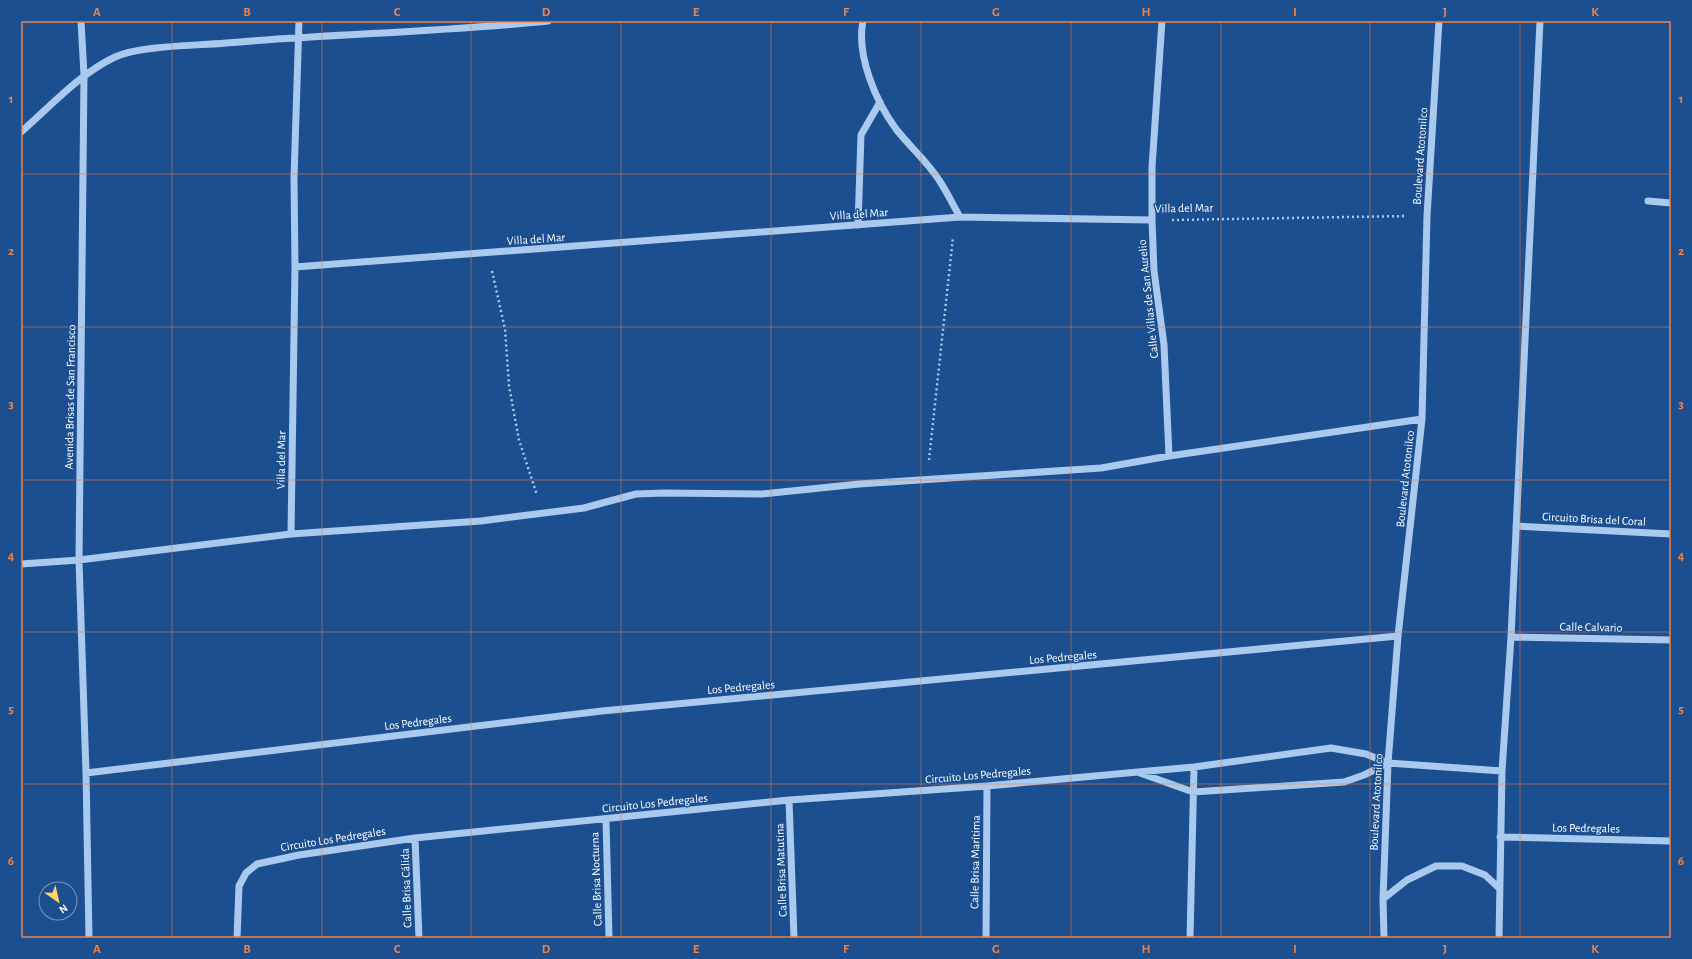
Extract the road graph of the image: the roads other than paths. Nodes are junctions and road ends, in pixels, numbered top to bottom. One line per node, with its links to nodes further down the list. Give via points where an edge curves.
1 (81, 21): 10 (street, Avenida Brisas de San Francisco)
2 (299, 21): 9 (street, Villa del Mar)
3 (548, 21): 8 (street)
4 (863, 21): 11 (street, via 861,33 865,64)
5 (1162, 21): 16 (street, Calle Villas de San Aurelio, via 1152,167)
6 (1440, 21): 19 (street, Boulevard Atotonilco, via 1427,216)
7 (1540, 21): 21 (street)
8 (500, 24): 9 (street)
9 (300, 37): 10 (street, via 143,50 116,57); 18 (street, Villa del Mar, via 294,178)
10 (84, 75): 12 (street); 24 (street, Avenida Brisas de San Francisco)
11 (880, 102): 15 (street, via 896,129 939,180); 17 (street, via 861,136)
12 (21, 132)
13 (1648, 201): 14 (street)
14 (1671, 203)
15 (960, 218): 16 (street, Villa del Mar); 17 (street, Villa del Mar)
16 (1152, 220): 20 (street, Calle Villas de San Aurelio, via 1154,271 1164,345)
17 (858, 225): 18 (street, Villa del Mar)
18 (294, 267): 22 (street, Villa del Mar)
19 (1422, 419): 20 (street); 26 (street, Boulevard Atotonilco)
20 (1169, 456): 22 (street, via 1101,468 859,484 762,494 636,494 584,508 481,521)
21 (1516, 526): 23 (street, Circuito Brisa del Coral); 27 (street)
22 (291, 534): 24 (street)
23 (1671, 534)
24 (79, 560): 25 (street); 33 (street, Avenida Brisas de San Francisco)
25 (21, 564)
26 (1398, 636): 29 (street, Boulevard Atotonilco); 33 (street, Los Pedregales, via 602,711)
27 (1511, 637): 28 (street, Calle Calvario); 31 (street)
28 (1671, 640)
29 (1388, 763): 30 (street, Circuito Los Pedregales, via 1366,754 1331,748); 31 (street, Circuito Los Pedregales); 35 (street, Circuito Los Pedregales, via 1364,776 1344,782); 42 (street, Boulevard Atotonilco)
30 (1194, 767): 32 (street, Circuito Los Pedregales); 35 (street)
31 (1502, 771): 38 (street)
32 (1138, 772): 34 (street, Circuito Los Pedregales); 35 (street, Circuito Los Pedregales)
33 (86, 773): 43 (street, Avenida Brisas de San Francisco)
34 (987, 786): 36 (street, Circuito Los Pedregales); 48 (street, Calle Brisa Marítima)
35 (1193, 792): 49 (street)
36 (789, 800): 37 (street, Circuito Los Pedregales); 47 (street, Calle Brisa Matutina)
37 (606, 820): 39 (street, Circuito Los Pedregales); 46 (street, Calle Brisa Nocturna)
38 (1500, 837): 40 (street, Los Pedregales); 41 (street)
39 (415, 838): 44 (street, Circuito Los Pedregales, via 299,854 256,864 246,873 240,886); 45 (street, Calle Brisa Cálida)
40 (1671, 841)
41 (1499, 888): 42 (street, via 1485,874 1462,866 1436,866 1407,880); 51 (street)
42 (1383, 899): 50 (street, Boulevard Atotonilco)
43 (89, 938)
44 (237, 938)
45 (419, 938)
46 (609, 938)
47 (794, 938)
48 (986, 938)
49 (1190, 938)
50 (1384, 938)
51 (1499, 938)

